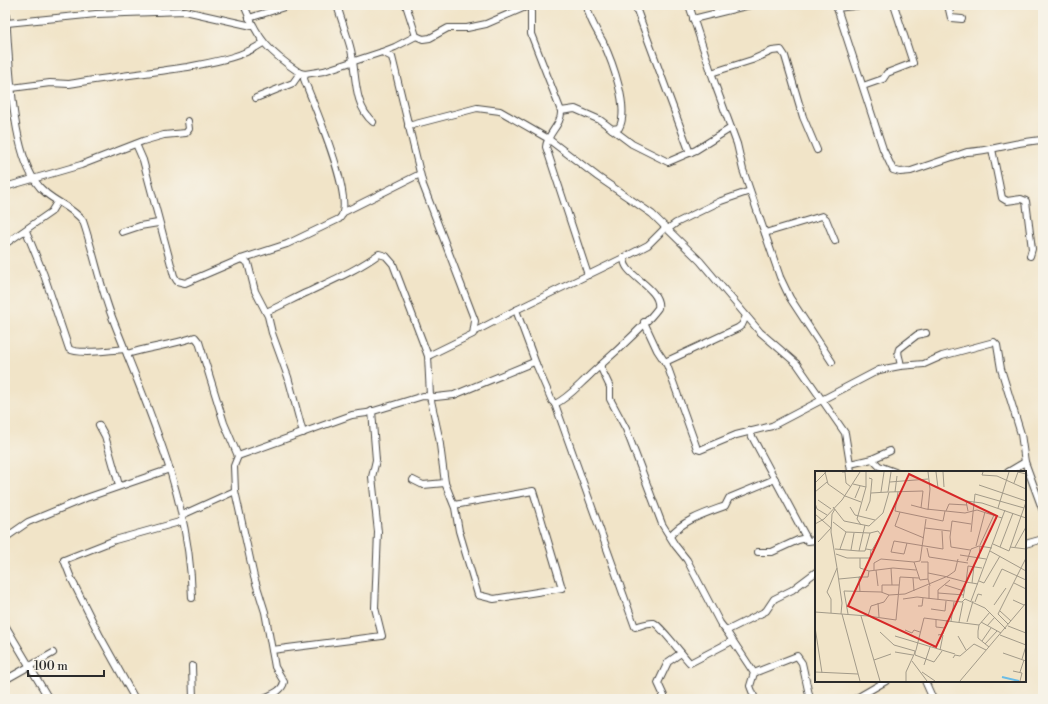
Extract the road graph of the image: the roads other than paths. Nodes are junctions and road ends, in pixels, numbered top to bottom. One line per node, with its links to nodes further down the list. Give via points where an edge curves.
1 (5, 5): 19 (street)
2 (244, 5): 16 (street)
3 (291, 5): 16 (street)
4 (337, 5): 26 (street)
5 (406, 5): 21 (street)
6 (530, 5): 21 (street, via 486,24 448,28 425,39); 32 (street, via 532,34)
7 (587, 5): 37 (street, via 604,44 623,108 619,128)
8 (635, 5): 45 (street)
9 (689, 5): 17 (street)
10 (750, 5): 17 (street)
11 (862, 5): 14 (street)
12 (894, 5): 29 (street, via 913,63)
13 (948, 5): 18 (street, via 951,18)
14 (836, 6): 29 (street)
15 (186, 8): 19 (street); 20 (street)
16 (249, 18): 20 (street)
17 (694, 19): 28 (street)
18 (962, 20)
19 (7, 23): 30 (street)
20 (252, 26): 22 (street)
21 (416, 36): 23 (street)
22 (263, 43): 27 (street); 30 (street, via 253,50 203,64 69,84 50,83)
23 (395, 47): 24 (street); 25 (street)
24 (382, 52): 25 (street); 26 (street)
25 (392, 57): 35 (street)
26 (354, 59): 27 (street, via 324,70); 34 (street, via 359,98)
27 (302, 73): 31 (street, via 293,83); 51 (street, via 339,176 344,194)
28 (711, 73): 36 (street); 44 (street, via 781,50 785,56 802,117)
29 (863, 86): 43 (street, via 883,149 893,170 911,171 948,157)
30 (12, 88): 47 (street, via 21,148)
31 (256, 98)
32 (561, 111): 37 (street, via 577,110 600,120); 38 (street, via 559,122)
33 (188, 121): 41 (street, via 189,129 186,133 164,135)
34 (373, 122)
35 (408, 126): 39 (street, via 477,108 494,109); 46 (street)
36 (731, 128): 45 (street); 49 (street)
37 (612, 129): 45 (street, via 632,144 668,162)
38 (552, 132): 39 (street); 42 (street)
39 (547, 138): 42 (street); 64 (street, via 546,147)
40 (1043, 140): 43 (street)
41 (136, 144): 47 (street); 52 (street, via 148,178)
42 (554, 144): 53 (street, via 652,214)
43 (992, 148): 60 (street, via 1002,198 1007,201 1026,201 1032,249)
44 (817, 150)
45 (690, 153)
46 (420, 174): 51 (street); 69 (street, via 470,306 475,321)
47 (34, 180): 48 (street); 50 (street, via 42,191)
48 (5, 187)
49 (750, 191): 53 (street, via 721,201); 56 (street)
50 (57, 202): 54 (street, via 51,212); 71 (street, via 83,221 109,308)
51 (344, 212): 59 (street, via 341,218 326,226)
52 (158, 223): 55 (street); 62 (street, via 174,276 179,282 185,283)
53 (667, 228): 61 (street, via 648,245); 67 (street, via 700,261)
54 (26, 231): 58 (street); 71 (street, via 69,349 81,352)
55 (122, 232)
56 (766, 233): 57 (street, via 822,216 826,219); 74 (street, via 780,277 790,298)
57 (835, 241)
58 (5, 244)
59 (258, 254): 62 (street); 63 (street)
60 (1030, 256)
61 (625, 257): 64 (street); 68 (street, via 626,267 651,291 658,303 656,310)
62 (240, 259): 63 (street)
63 (248, 264): 66 (street, via 255,291)
64 (588, 275): 65 (street)
65 (516, 310): 69 (street); 75 (street)
66 (266, 312): 72 (street, via 353,272 382,254 393,264); 84 (street, via 288,377)
67 (746, 316): 73 (street, via 738,328); 79 (street, via 760,332 797,364)
68 (644, 322): 73 (street); 76 (street)
69 (474, 332): 72 (street)
70 (926, 333): 77 (street, via 917,335 899,349)
71 (126, 352): 86 (street, via 197,338 224,423); 90 (street)
72 (428, 356): 78 (street)
73 (665, 362): 83 (street, via 697,449)
74 (832, 362)
75 (536, 364): 78 (street, via 534,362 454,395); 80 (street)
76 (600, 366): 80 (street, via 572,393); 102 (street, via 610,386 610,399 626,429 662,524)
77 (900, 366): 79 (street, via 875,372); 88 (street, via 924,364 942,356 994,342 997,345 1001,369 1021,434)
78 (430, 396): 81 (street); 96 (street)
79 (821, 400): 83 (street, via 772,426); 89 (street, via 845,433)
80 (555, 404): 116 (street, via 635,627 654,623 661,627)
81 (372, 411): 84 (street, via 352,415); 114 (street, via 376,460 372,477 378,532 375,608 382,636)
82 (99, 425): 97 (street, via 105,436)
83 (750, 431): 94 (street)
84 (303, 433): 86 (street)
85 (890, 452): 87 (street)
86 (238, 456): 98 (street, via 234,466)
87 (872, 459): 89 (street); 92 (street, via 879,466)
88 (1025, 462): 93 (street); 100 (street)
89 (850, 464): 91 (street)
90 (170, 469): 97 (street); 101 (street, via 176,485)
91 (851, 471)
92 (892, 471)
93 (1010, 471)
94 (775, 479): 102 (street, via 729,498 725,506 691,519 674,530); 104 (street)
95 (413, 480): 96 (street, via 423,484)
96 (445, 483): 99 (street)
97 (119, 486): 103 (street, via 28,522)
98 (235, 491): 101 (street); 114 (street)
99 (454, 505): 99 (street, via 533,492 562,588 494,599 478,596)
100 (1043, 512)
101 (182, 518): 110 (street); 125 (street, via 64,560)
102 (670, 536): 112 (street, via 687,560 712,611)
103 (5, 538)
104 (806, 538): 106 (street, via 808,541); 108 (street, via 772,552)
105 (1043, 539): 107 (street)
106 (815, 540)
107 (1026, 544)
108 (758, 552)
109 (815, 573): 112 (street, via 792,590 774,599 766,611)
110 (192, 598)
111 (5, 625): 117 (street)
112 (726, 630): 113 (street)
113 (732, 641): 116 (street, via 690,663); 119 (street)
114 (272, 650): 127 (street, via 275,667 284,684 277,692)
115 (53, 653): 117 (street)
116 (681, 653): 123 (street, via 668,662 658,683 664,696)
117 (29, 666): 120 (street); 124 (street)
118 (192, 666): 126 (street)
119 (754, 673): 128 (street, via 750,686); 129 (street, via 797,656 802,663)
120 (5, 680)
121 (884, 682): 130 (street)
122 (925, 682): 131 (street)
123 (661, 698)
124 (49, 699)
125 (135, 699)
126 (193, 699)
127 (262, 699)
128 (755, 699)
129 (810, 699)
130 (855, 699)
131 (933, 699)

